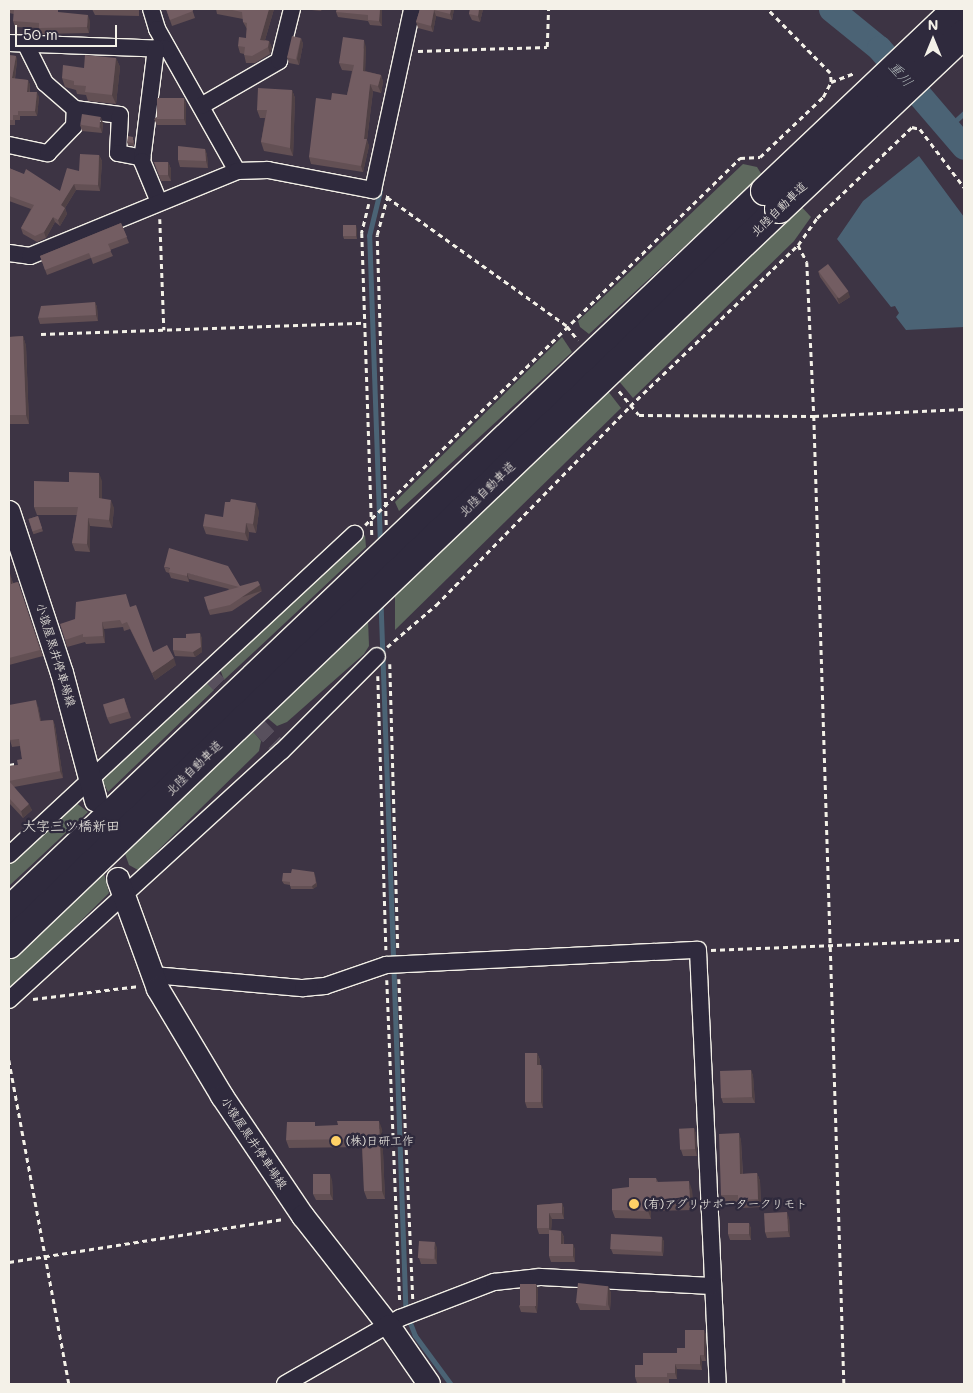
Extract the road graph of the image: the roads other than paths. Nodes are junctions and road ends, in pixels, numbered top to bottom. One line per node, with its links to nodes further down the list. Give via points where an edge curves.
1 (151, 9): 8 (street)
2 (292, 9): 9 (street, via 280,61)
3 (412, 9): 13 (street, via 373,190 268,170)
4 (957, 9): 14 (highway, 北陸自動車道, bridge)
5 (964, 34): 14 (highway, 北陸自動車道, bridge)
6 (9, 42): 7 (street)
7 (25, 43): 8 (street); 10 (street, via 45,83)
8 (162, 48): 9 (street); 12 (street)
9 (201, 106): 13 (street)
10 (75, 109): 11 (street, via 74,126 48,153); 12 (street, via 120,116 118,154)
11 (9, 145)
12 (143, 158): 15 (street, via 144,172)
13 (237, 171): 15 (street)
14 (772, 200): 24 (highway, 北陸自動車道); 25 (highway, 北陸自動車道)
15 (159, 202): 16 (street, via 30,256)
16 (9, 252)
17 (9, 512): 20 (main road, 小猿屋黒井停車場線, via 62,673)
18 (355, 534): 20 (street, via 208,673)
19 (383, 651): 23 (street, via 282,751)
20 (89, 778): 21 (main road, 小猿屋黒井停車場線); 22 (street)
21 (96, 801)
22 (9, 855)
23 (121, 887): 26 (main road, 小猿屋黒井停車場線); 27 (street)
24 (9, 911)
25 (9, 944)
26 (155, 979): 28 (street, via 304,988 325,986 393,965 698,950); 29 (main road, 小猿屋黒井停車場線, via 222,1096 303,1216)
27 (9, 1000)
28 (713, 1286): 29 (street, via 540,1277 494,1282); 32 (street)
29 (401, 1319): 30 (street); 31 (main road, 小猿屋黒井停車場線)
30 (285, 1384)
31 (429, 1384)
32 (718, 1384)

